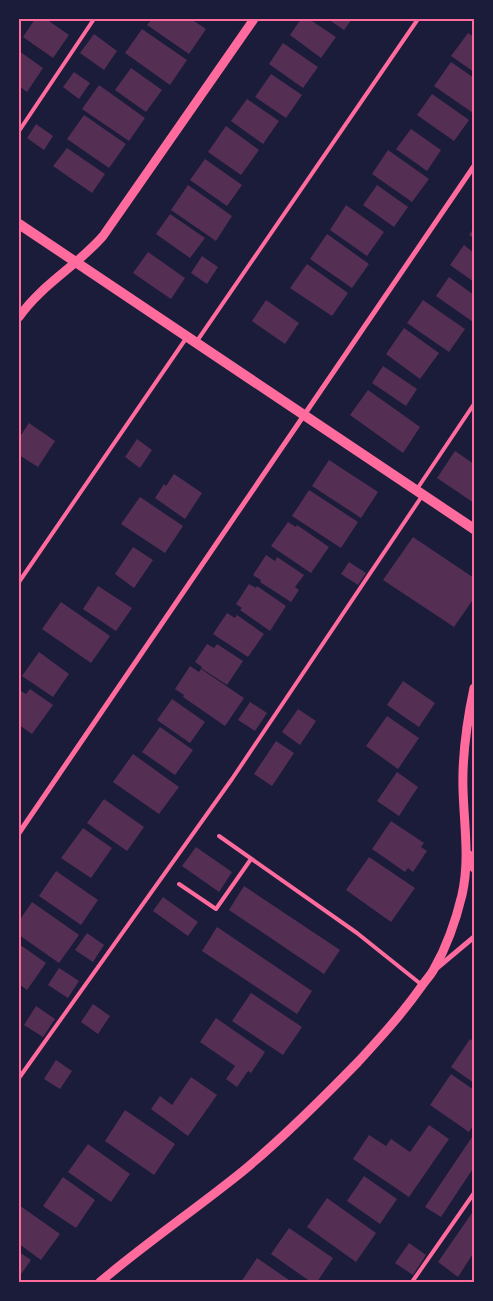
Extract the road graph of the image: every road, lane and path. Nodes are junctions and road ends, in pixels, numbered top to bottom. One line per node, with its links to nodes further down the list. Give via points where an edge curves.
1 (94, 19): 4 (lane)
2 (254, 19): 7 (street, via 111,226)
3 (418, 19): 9 (lane)
4 (19, 131)
5 (474, 166): 11 (street)
6 (19, 224): 7 (main road)
7 (77, 262): 8 (street, via 44,288); 9 (main road)
8 (19, 317)
9 (191, 340): 11 (main road); 14 (lane)
10 (474, 404): 12 (lane)
11 (303, 415): 12 (main road); 16 (street)
12 (420, 492): 13 (main road); 25 (lane, via 232,778)
13 (474, 529)
14 (19, 582)
15 (474, 688): 18 (street, via 463,769)
16 (19, 834)
17 (219, 836): 19 (lane)
18 (467, 851): 20 (street); 23 (street, via 457,913 444,951)
19 (251, 859): 21 (lane, via 216,909); 24 (lane, via 357,933)
20 (474, 868)
21 (179, 884)
22 (474, 937): 23 (street)
23 (433, 971): 24 (street)
24 (422, 985): 27 (street, via 367,1053 284,1135)
25 (19, 1078)
26 (474, 1193): 28 (lane)
27 (100, 1282)
28 (412, 1282)

